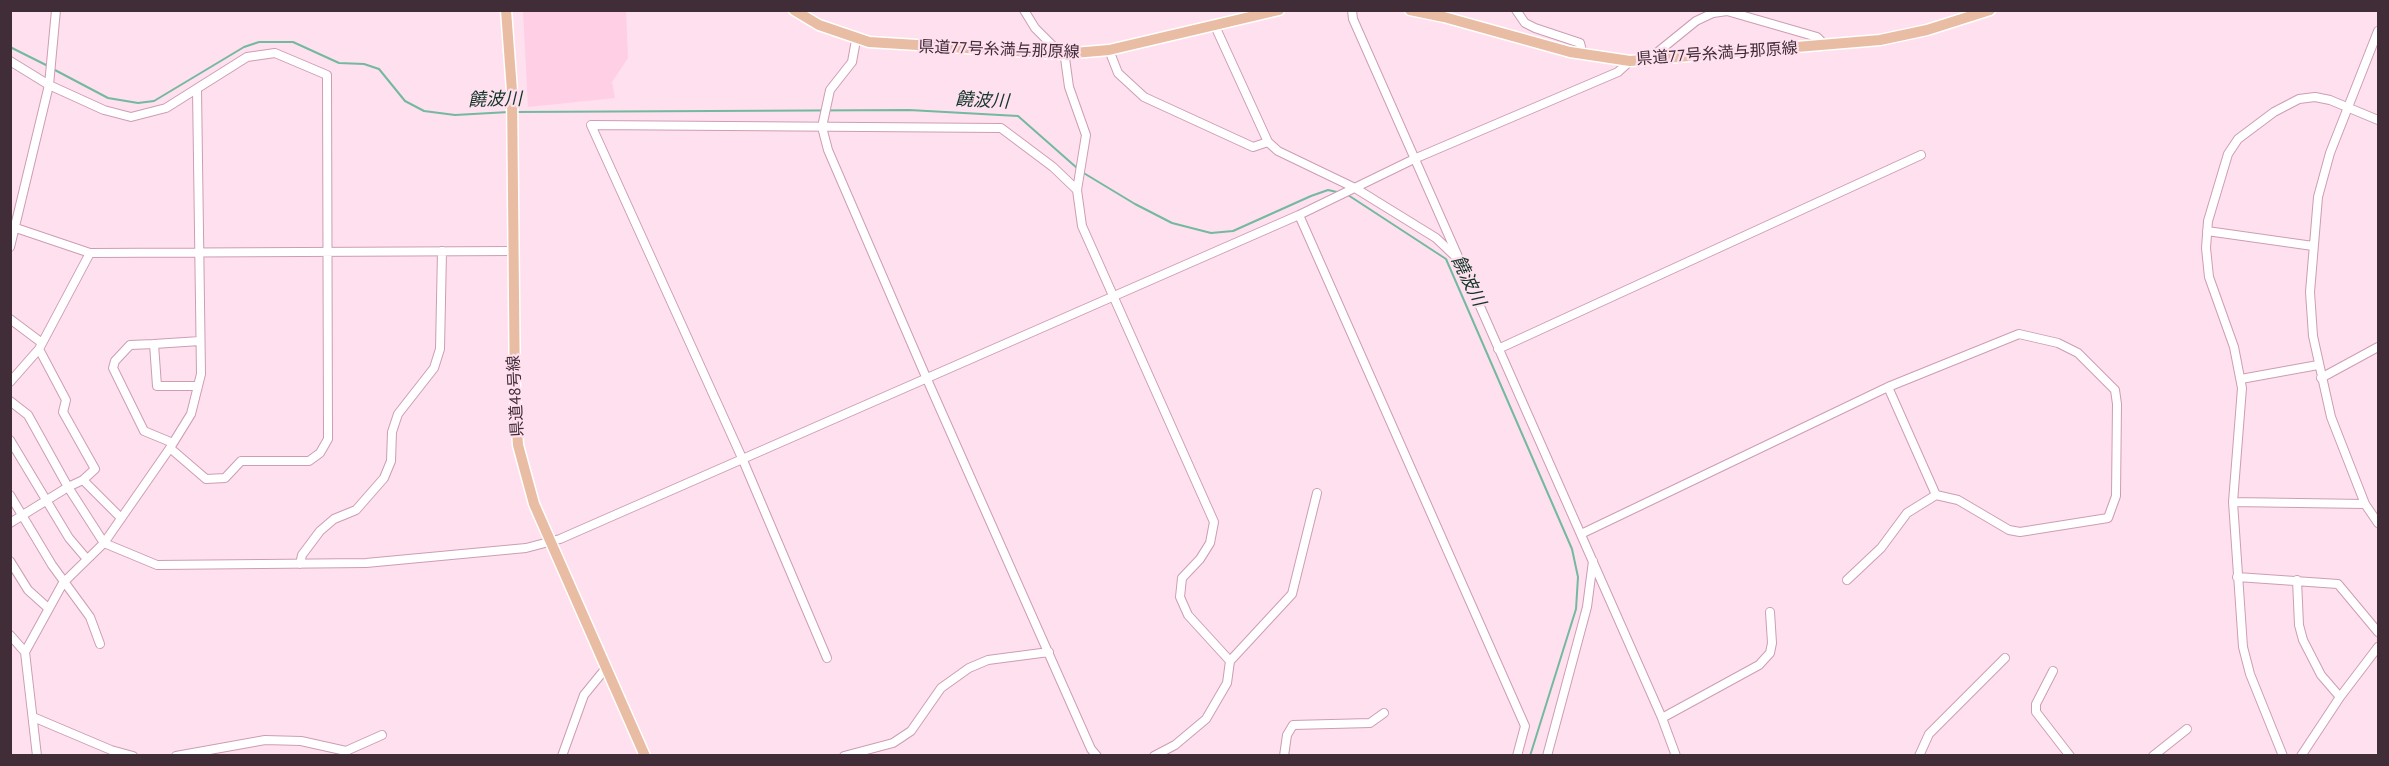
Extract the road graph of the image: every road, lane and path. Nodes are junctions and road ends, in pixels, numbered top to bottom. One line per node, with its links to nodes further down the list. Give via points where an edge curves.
1 (56, 10): 21 (street)
2 (506, 10): 37 (main road, 県道48号線, via 513,117)
3 (794, 10): 13 (main road, 県道77号糸満与那原線, via 819,26)
4 (1024, 10): 16 (street, via 1035,28)
5 (1280, 10): 11 (main road, 県道77号糸満与那原線)
6 (1352, 10): 28 (street)
7 (1410, 10): 17 (main road, 県道77号糸満与那原線)
8 (1516, 10): 17 (street, via 1525,23 1580,44)
9 (1990, 10): 14 (main road, 県道77号糸満与那原線, via 1927,30)
10 (1753, 14): 14 (street, via 1817,37); 18 (street, via 1727,11 1704,16 1659,51)
11 (1215, 26): 15 (main road, 県道77号糸満与那原線); 26 (street)
12 (2379, 31): 23 (street)
13 (856, 40): 16 (main road, 県道77号糸満与那原線, via 897,46); 25 (street, via 852,62 830,90)
14 (1826, 46): 18 (main road, 県道77号糸満与那原線)
15 (1109, 50): 16 (main road, 県道77号糸満与那原線); 26 (street, via 1118,73 1144,97 1253,147)
16 (1062, 54): 30 (street, via 1086,135)
17 (1583, 55): 20 (main road, 県道77号糸満与那原線)
18 (1656, 60): 20 (main road, 県道77号糸満与那原線)
19 (10, 61): 21 (street)
20 (1630, 61): 28 (street, via 1618,72)
21 (49, 85): 22 (street, via 104,110 131,117 166,108); 32 (street)
22 (197, 89): 38 (street); 39 (street, via 247,57 275,53 327,75)
23 (2347, 107): 24 (street); 33 (street, via 2314,97 2299,99 2274,112 2238,140 2228,154); 34 (street, via 2318,197)
24 (2379, 120)
25 (822, 127): 30 (street, via 1001,129); 50 (street, via 828,150); 59 (street, via 591,125)
26 (1268, 142): 29 (street, via 1278,151)
27 (1921, 155): 48 (street)
28 (1414, 159): 29 (street); 41 (street)
29 (1355, 188): 31 (street); 41 (street, via 1436,238)
30 (1077, 190): 42 (street, via 1082,226)
31 (1299, 215): 42 (street); 111 (street, via 1525,726)
32 (13, 226): 35 (street); 40 (street)
33 (2207, 231): 34 (street); 52 (street, via 2209,278)
34 (2313, 246): 49 (street, via 2310,292)
35 (10, 247)
36 (442, 251): 37 (street); 39 (street); 78 (street, via 440,349 434,368 398,414 392,432 391,461 384,478 356,510 334,519 320,531)
37 (514, 251): 74 (main road, 県道48号線, via 514,398 518,445 529,489)
38 (200, 252): 39 (street); 40 (street); 44 (street)
39 (327, 252): 58 (street, via 328,440 321,453 309,461 241,461 225,478 206,479)
40 (90, 253): 46 (street)
41 (1458, 259): 48 (street)
42 (1111, 296): 50 (street); 93 (street, via 1214,522 1210,543 1182,578 1180,597 1188,615)
43 (10, 319): 46 (street)
44 (200, 341): 45 (street); 54 (street)
45 (154, 344): 54 (street, via 157,386); 58 (street, via 130,345 113,369 144,431)
46 (41, 346): 53 (street); 60 (street, via 66,400 63,412 95,469)
47 (2379, 347): 51 (street)
48 (1498, 349): 72 (street)
49 (2318, 365): 51 (street); 52 (street)
50 (926, 377): 59 (street); 90 (street)
51 (2321, 378): 67 (street, via 2343,452)
52 (2241, 379): 66 (street)
53 (10, 382)
54 (198, 386): 58 (street, via 191,414)
55 (1888, 387): 64 (street); 64 (street, via 2019,334 2078,353 2115,390 2116,496 2108,518 2020,532 2009,530 1959,500); 72 (street)
56 (10, 400): 61 (street, via 28,415)
57 (10, 440): 65 (street)
58 (171, 445): 69 (street)
59 (742, 458): 74 (street); 91 (street)
60 (83, 480): 61 (street); 69 (street)
61 (68, 486): 65 (street); 73 (street)
62 (1317, 493): 93 (street, via 1292,594)
63 (10, 495): 68 (street)
64 (1936, 495): 81 (street, via 1907,513 1881,548)
65 (46, 500): 68 (street); 75 (street)
66 (2233, 502): 67 (street); 79 (street)
67 (2365, 504): 71 (street)
68 (22, 514): 70 (street); 80 (street, via 52,565)
69 (121, 518): 73 (street)
70 (10, 523)
71 (2379, 523)
72 (1581, 534): 76 (street)
73 (104, 543): 75 (street); 78 (street, via 157,565)
74 (551, 543): 78 (street, via 404,561); 94 (main road, 県道48号線)
75 (86, 558): 80 (street)
76 (1593, 560): 99 (street); 112 (street, via 1587,607)
77 (10, 561): 83 (street, via 28,590)
78 (300, 564)
79 (2237, 577): 82 (street); 117 (street, via 2243,647)
80 (66, 580): 83 (street); 87 (street, via 90,617)
81 (1847, 580)
82 (2296, 580): 85 (street, via 2338,584); 96 (street, via 2303,640 2321,675)
83 (48, 608): 89 (street)
84 (1770, 612): 99 (street, via 1770,653 1759,665)
85 (2379, 632)
86 (10, 635): 89 (street)
87 (100, 644)
88 (2379, 647): 96 (street)
89 (25, 652): 98 (street)
90 (1048, 652): 107 (street, via 988,660 969,668 941,688 911,731 893,743); 108 (street)
91 (827, 658)
92 (2005, 658): 114 (street, via 1929,734)
93 (1230, 661): 109 (street, via 1227,682 1206,719 1175,745)
94 (606, 668): 105 (street, via 584,695); 106 (main road, 県道48号線)
95 (2053, 671): 115 (street, via 2036,712)
96 (2340, 697): 118 (street)
97 (1384, 713): 110 (street, via 1370,723 1293,725)
98 (33, 717): 102 (street); 103 (street)
99 (1662, 718): 113 (street)
100 (2187, 729): 116 (street)
101 (382, 735): 104 (street, via 346,751 301,741 265,740)
102 (37, 756)
103 (133, 756)
104 (176, 756)
105 (562, 756)
106 (645, 756)
107 (844, 756)
108 (1097, 756)
109 (1154, 756)
110 (1284, 756)
111 (1517, 756)
112 (1547, 756)
113 (1676, 756)
114 (1919, 756)
115 (2070, 756)
116 (2153, 756)
117 (2283, 756)
118 (2301, 756)

